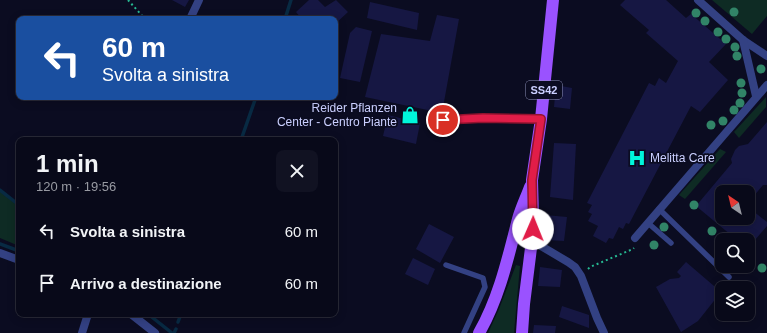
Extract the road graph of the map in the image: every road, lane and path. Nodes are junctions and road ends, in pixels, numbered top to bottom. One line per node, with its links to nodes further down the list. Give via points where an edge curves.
1 (128, 0): 5 (path)
2 (199, 0): 6 (street)
3 (553, 0): 11 (main road, SS42)
4 (698, 0): 7 (street)
5 (142, 16)
6 (191, 16)
7 (743, 40): 8 (street); 10 (street)
8 (767, 56)
9 (767, 85): 10 (street)
10 (756, 96): 14 (street)
11 (541, 119): 12 (lane, via 455,119); 13 (main road, SS42)
12 (430, 122)
13 (532, 180): 26 (main road, SS42, via 506,267); 30 (main road, SS42, via 532,240)
14 (659, 209): 15 (street); 23 (lane)
15 (648, 223): 16 (street); 17 (lane)
16 (635, 238): 22 (path, via 634,250 590,267)
17 (671, 243)
18 (541, 246): 22 (street, via 575,267)
19 (0, 253): 20 (street)
20 (16, 259)
21 (446, 265): 29 (lane, via 483,278 485,287)
22 (581, 276): 31 (street)
23 (729, 276)
24 (87, 317): 27 (street)
25 (135, 317): 28 (street)
26 (480, 332)
27 (82, 333)
28 (155, 333)
29 (464, 333)
30 (522, 333)
31 (604, 333)

